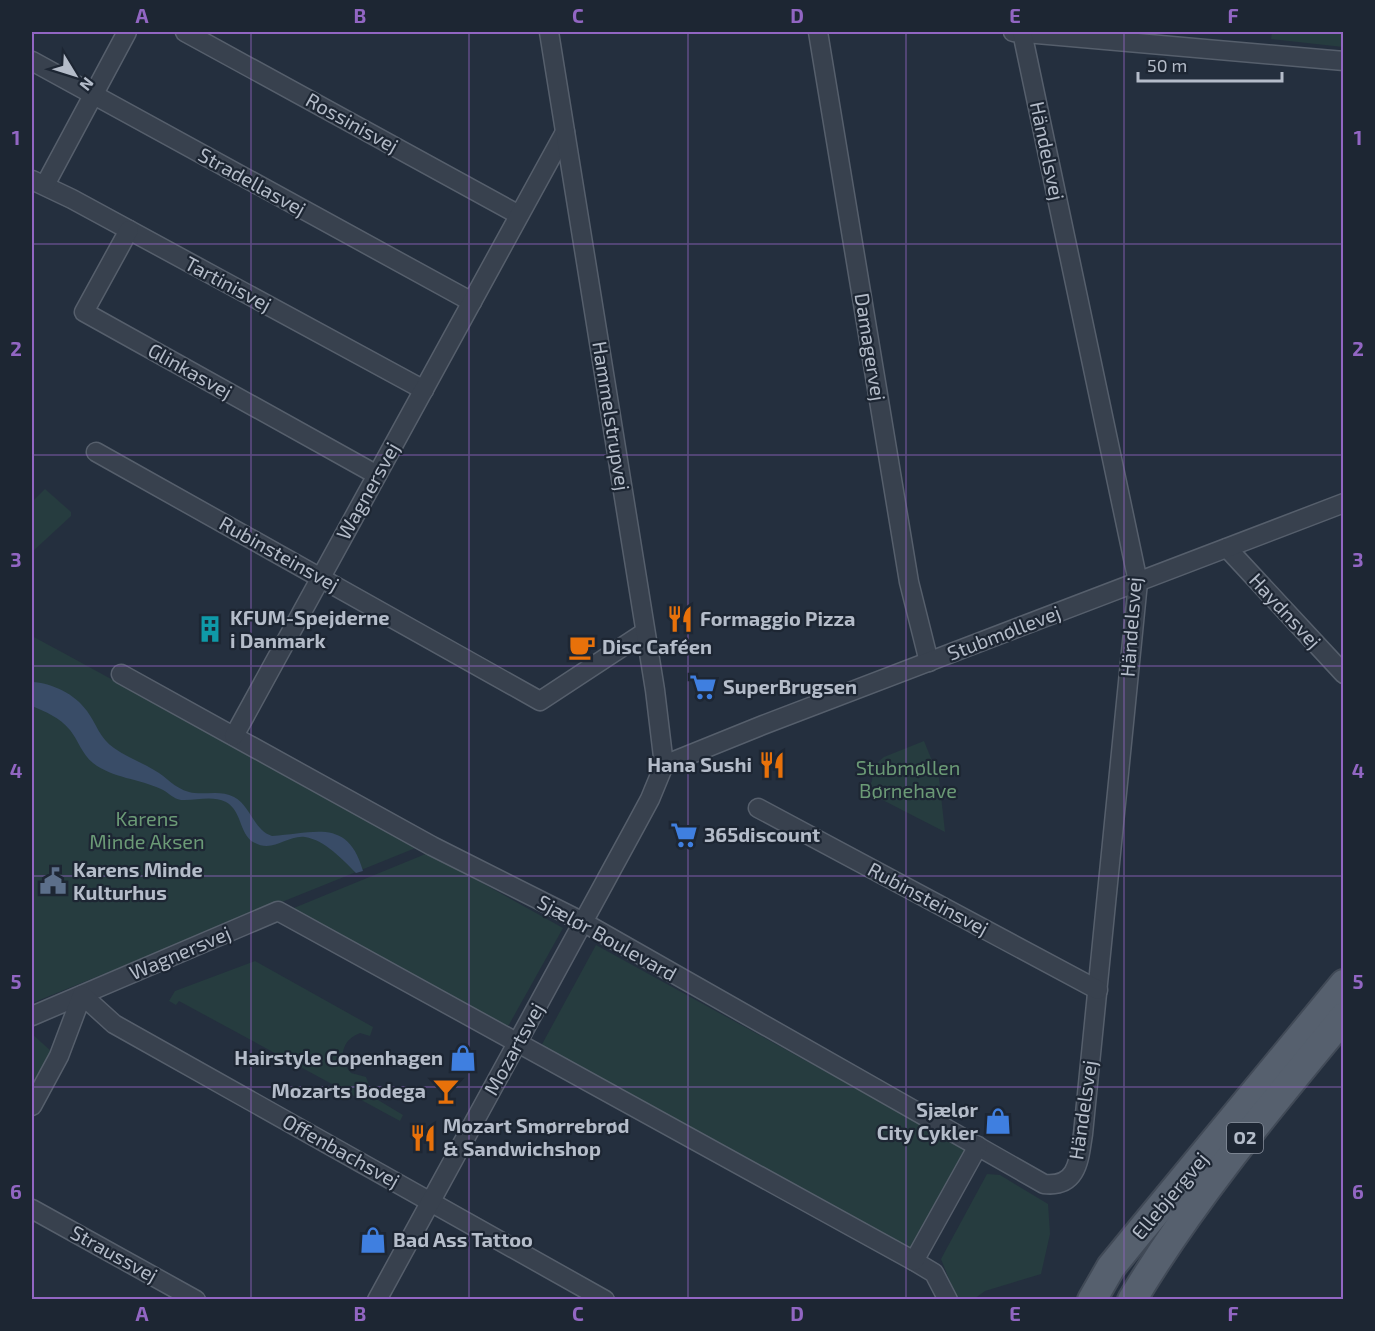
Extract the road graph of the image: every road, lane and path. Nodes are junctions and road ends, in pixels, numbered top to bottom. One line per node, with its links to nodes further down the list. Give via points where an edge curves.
1 (127, 32): 9 (street)
2 (185, 32): 12 (street, Rossinisvej)
3 (549, 32): 10 (street, Hammelstrupvej)
4 (818, 32): 23 (street, Damagervej, via 909,582)
5 (1013, 32): 6 (street)
6 (1022, 32): 8 (street); 21 (street, Händelsvej)
7 (32, 61): 9 (street, Stradellasvej)
8 (1344, 61)
9 (92, 94): 11 (street); 14 (street, Stradellasvej)
10 (565, 132): 12 (street, Wagnersvej); 22 (street, Hammelstrupvej)
11 (38, 183): 13 (street, Tartinisvej)
12 (519, 215): 14 (street, Wagnersvej)
13 (129, 230): 15 (street, Tartinisvej); 17 (street, Glinkasvej, via 84,312)
14 (472, 302): 15 (street, Wagnersvej)
15 (424, 390): 17 (street, Wagnersvej)
16 (96, 452): 20 (street, Rubinsteinsvej)
17 (377, 475): 20 (street, Wagnersvej)
18 (1344, 503): 19 (street, Stubmøllevej)
19 (1227, 548): 21 (street, Stubmøllevej); 25 (street, Haydnsvej)
20 (321, 577): 22 (street, Rubinsteinsvej, via 540,701); 26 (street, Wagnersvej)
21 (1138, 582): 23 (street, Stubmøllevej); 31 (street, Händelsvej)
22 (645, 632): 27 (street, Hammelstrupvej)
23 (929, 662): 27 (street, Stubmøllevej)
24 (121, 674): 26 (street)
25 (1344, 674)
26 (234, 736): 29 (street, Sjælør Boulevard, via 432,846)
27 (664, 765): 29 (street, Mozartsvej, via 650,799)
28 (758, 808): 31 (street, Rubinsteinsvej)
29 (583, 922): 35 (street, Mozartsvej); 37 (street, Sjælør Boulevard)
30 (1344, 984): 46 (main road, Ellebjergvej / O2, via 1111,1267)
31 (1098, 990): 38 (street, Händelsvej, via 1078,1164 1066,1181)
32 (82, 995): 33 (street, Wagnersvej); 35 (street, Wagnersvej, via 278,911); 36 (street, via 59,1056); 39 (street, Offenbachsvej, via 114,1024)
33 (32, 1016)
34 (1344, 1017): 47 (main road, Ellebjergvej / O2, via 1242,1141)
35 (517, 1043): 39 (street, Mozartsvej); 41 (street)
36 (32, 1106)
37 (978, 1146): 38 (street, Sjælør Boulevard, via 1044,1184); 41 (street)
38 (1056, 1185)
39 (430, 1202): 43 (street, Mozartsvej); 44 (street, Offenbachsvej)
40 (32, 1209): 42 (street, Straussvej)
41 (914, 1261): 45 (street, via 934,1273)
42 (196, 1299)
43 (377, 1299)
44 (605, 1299)
45 (948, 1299)
46 (1092, 1299)
47 (1132, 1299)

